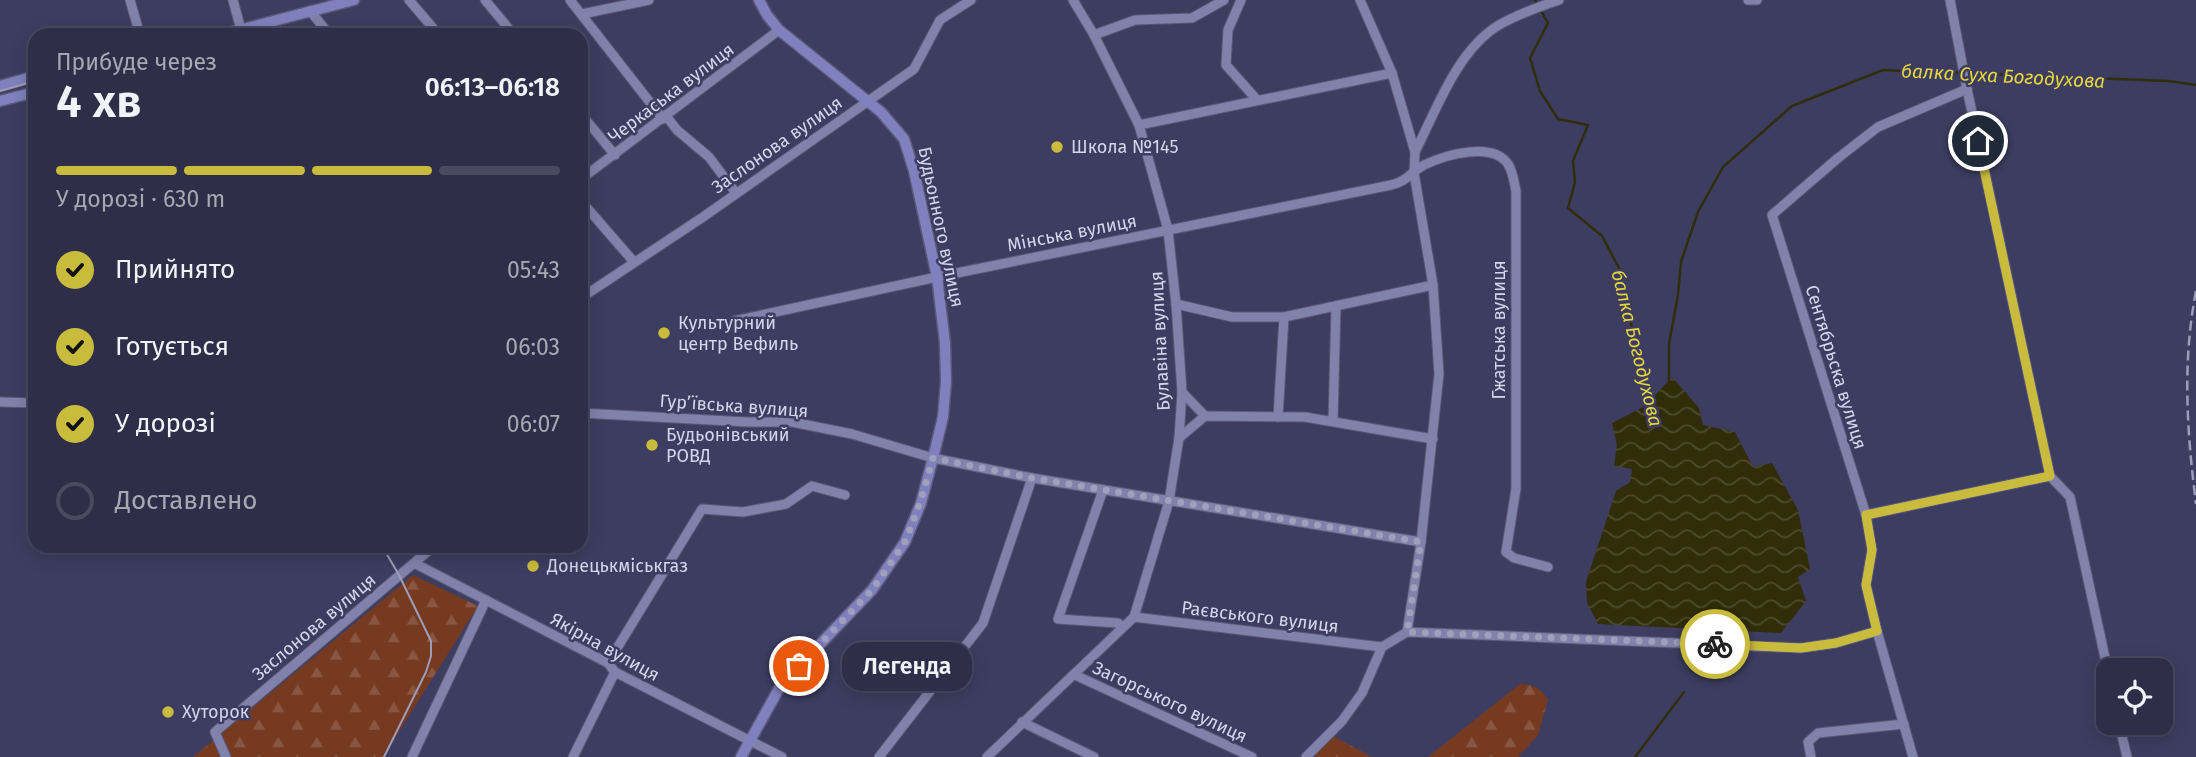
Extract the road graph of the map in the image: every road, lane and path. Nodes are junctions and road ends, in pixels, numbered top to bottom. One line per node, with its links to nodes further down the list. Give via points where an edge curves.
1 (130, 0): 21 (street)
2 (233, 0): 22 (street)
3 (354, 0): 18 (main road)
4 (409, 0): 25 (street)
5 (485, 0): 26 (street)
6 (570, 0): 20 (street)
7 (649, 0): 20 (street)
8 (759, 0): 27 (main road, Будьонного вулиця)
9 (971, 0): 34 (street, Заслонова вулиця, via 940,20 914,69)
10 (1073, 0): 28 (street, Булавіна вулиця)
11 (1224, 0): 28 (street, via 1192,18 1135,20)
12 (1241, 0): 35 (street, via 1228,30 1226,65)
13 (1360, 0): 29 (street)
14 (1559, 0): 40 (street, via 1496,27 1473,47)
15 (1748, 0): 16 (street)
16 (1757, 0)
17 (1950, 0): 32 (street)
18 (332, 3): 19 (main road)
19 (310, 12): 23 (main road); 24 (street)
20 (582, 14): 37 (street)
21 (137, 28)
22 (240, 28)
23 (249, 28)
24 (324, 28)
25 (433, 28)
26 (508, 28)
27 (779, 30): 34 (main road, Будьонного вулиця); 37 (street, Черкаська вулиця)
28 (1094, 36): 39 (street, Булавіна вулиця)
29 (1392, 73): 35 (street); 40 (street)
30 (28, 78): 31 (main road)
31 (0, 86)
32 (1967, 89): 65 (street); 70 (street, Сентябрьска вулиця, via 1878,127 1772,215)
33 (28, 94): 36 (main road)
34 (867, 100): 44 (street, Заслонова вулиця); 48 (main road, Будьонного вулиця, via 904,139)
35 (1256, 100): 39 (street)
36 (0, 101)
37 (665, 118): 41 (street, Черкаська вулиця); 44 (street, via 709,157)
38 (588, 122): 41 (street)
39 (1139, 125): 46 (street, Булавіна вулиця)
40 (1415, 152): 42 (street)
41 (615, 155): 43 (street, Черкаська вулиця)
42 (1414, 173): 46 (street, Мінська вулиця, via 1391,185); 49 (street); 74 (street, Гжатська вулиця, via 1472,151 1497,155 1512,172 1516,191 1516,489 1506,552)
43 (588, 174)
44 (736, 193): 47 (street, Заслонова вулиця)
45 (588, 209): 47 (street)
46 (1168, 230): 48 (street, Мінська вулиця); 51 (street, Булавіна вулиця)
47 (634, 262): 50 (street, Заслонова вулиця)
48 (937, 277): 54 (street, Мінська вулиця); 64 (main road, Будьонного вулиця, via 946,382)
49 (1433, 285): 52 (street); 63 (street, via 1439,374)
50 (588, 293)
51 (1176, 304): 53 (street, via 1232,317); 55 (street, Булавіна вулиця)
52 (1336, 306): 53 (street); 61 (street)
53 (1284, 317): 60 (street)
54 (734, 321)
55 (1182, 393): 59 (street); 62 (street, Булавіна вулиця)
56 (0, 402): 57 (street)
57 (28, 403)
58 (588, 413): 64 (street, Гур’ївська вулиця, via 792,422)
59 (1205, 416): 60 (street); 62 (street)
60 (1278, 417): 61 (street)
61 (1333, 421): 63 (street)
62 (1179, 438): 69 (street, Булавіна вулиця)
63 (1433, 439): 71 (street)
64 (933, 458): 66 (street, Гур’ївська вулиця); 88 (main road, Будьонного вулиця, via 905,542 872,590 781,685)
65 (2050, 476): 70 (street); 81 (street, via 2070,497)
66 (1032, 478): 67 (street, Гур’ївська вулиця); 94 (street, via 983,623)
67 (1103, 490): 69 (street, Гур’ївська вулиця); 77 (street, via 1058,619)
68 (845, 495): 82 (street, via 812,486 786,504 743,512 702,509)
69 (1168, 501): 71 (street, Гур’ївська вулиця); 76 (street, Булавіна вулиця)
70 (1866, 515): 78 (street, Сентябрьска вулиця, via 1872,550 1866,585)
71 (1421, 542): 79 (street)
72 (426, 553): 73 (street, Заслонова вулиця)
73 (414, 563): 75 (street, Якірна вулиця); 89 (street, Заслонова вулиця, via 215,732)
74 (1548, 567)
75 (486, 600): 82 (street, Якірна вулиця); 90 (street)
76 (1134, 617): 77 (street); 80 (street, Раєвського вулиця)
77 (1122, 627): 84 (street)
78 (1877, 631): 79 (street, via 1801,648); 86 (street, Сентябрьска вулиця)
79 (1407, 632): 80 (street)
80 (1382, 647): 98 (street, via 1362,693)
81 (2105, 658)
82 (608, 663): 83 (street, Якірна вулиця)
83 (615, 672): 88 (street, Якірна вулиця); 91 (street)
84 (1076, 675): 85 (street); 97 (street, Загорського вулиця)
85 (1022, 722): 95 (street); 96 (street)
86 (1904, 724): 99 (street, via 1818,733 1808,742); 100 (street, Сентябрьска вулиця)
87 (2122, 735): 101 (street)
88 (750, 740): 92 (main road, Будьонного вулиця); 93 (street, Якірна вулиця)
89 (226, 757)
90 (412, 757)
91 (573, 757)
92 (741, 757)
93 (782, 757)
94 (879, 757)
95 (987, 757)
96 (1094, 757)
97 (1252, 757)
98 (1306, 757)
99 (1811, 757)
100 (1913, 757)
101 (2127, 757)

